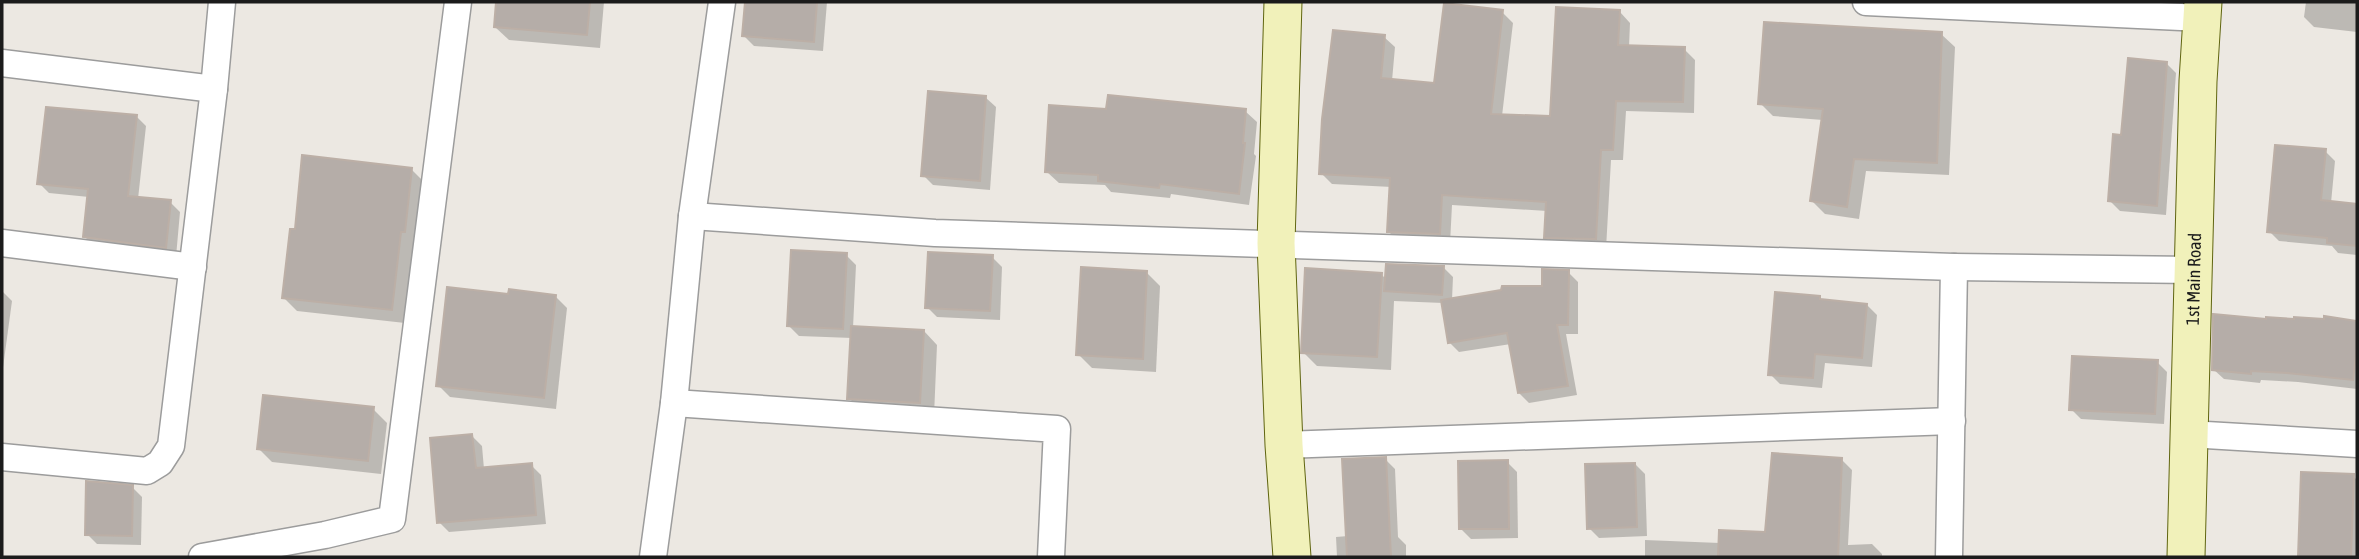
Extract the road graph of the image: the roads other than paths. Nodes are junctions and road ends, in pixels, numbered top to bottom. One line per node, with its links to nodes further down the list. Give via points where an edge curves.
1 (222, 2): 8 (street)
2 (458, 2): 21 (street, via 392,519)
3 (722, 2): 9 (street)
4 (1283, 2): 11 (street)
5 (1866, 2): 6 (street)
6 (2202, 10): 14 (street, 1st Main Road)
7 (2, 63): 8 (street)
8 (214, 89): 12 (street)
9 (692, 216): 11 (street, via 935,233); 15 (street)
10 (2, 243): 12 (street)
11 (1276, 243): 13 (street); 19 (street)
12 (193, 267): 20 (street, via 171,446 160,463 147,471)
13 (1954, 267): 14 (street); 16 (street)
14 (2193, 270): 17 (street, 1st Main Road)
15 (674, 402): 22 (street); 23 (street, via 1057,429)
16 (1952, 421): 19 (street); 25 (street)
17 (2189, 434): 18 (street); 26 (street, 1st Main Road)
18 (2357, 444)
19 (1284, 445): 24 (street)
20 (2, 457)
21 (202, 557)
22 (653, 557)
23 (1051, 557)
24 (1293, 557)
25 (1949, 557)
26 (2186, 557)

